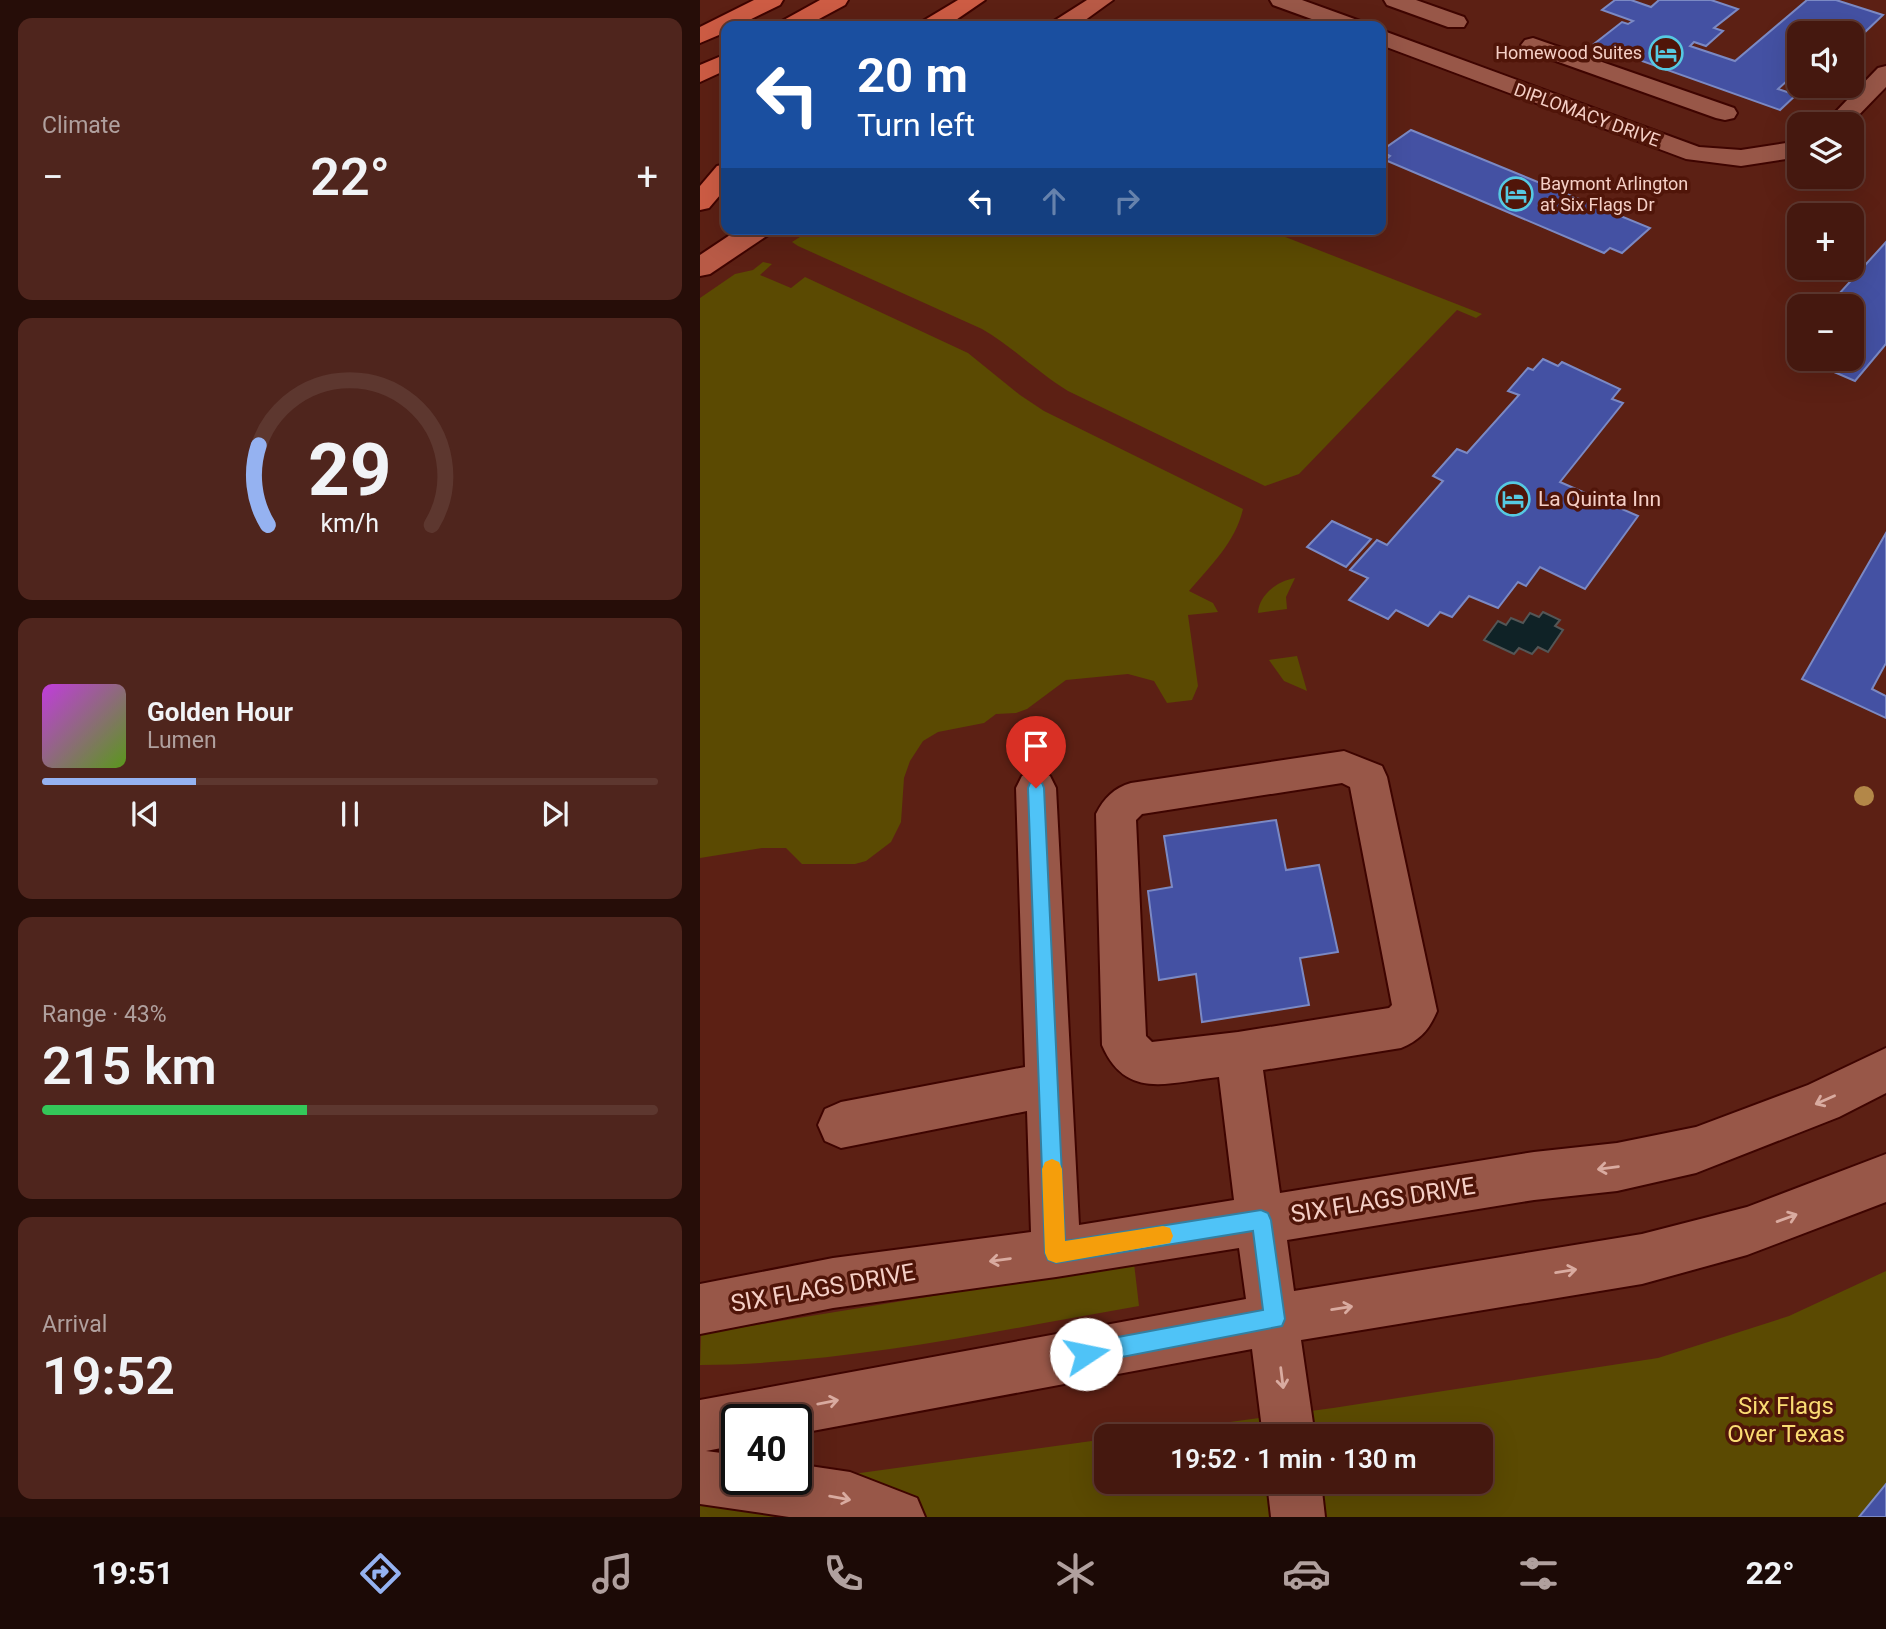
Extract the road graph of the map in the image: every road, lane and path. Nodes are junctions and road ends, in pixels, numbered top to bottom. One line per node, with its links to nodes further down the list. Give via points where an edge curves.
1 (772, 0): 7 (highway)
2 (837, 0): 8 (highway)
3 (974, 0): 9 (highway)
4 (1102, 0): 10 (main road)
5 (1395, 0): 12 (street)
6 (1289, 1): 11 (street)
7 (730, 21)
8 (799, 21)
9 (940, 21)
10 (1070, 21)
11 (1339, 21)
12 (1456, 22)
13 (721, 26): 14 (highway)
14 (700, 36)
15 (1386, 39): 22 (street, DIPLOMACY DRIVE, via 1695,154 1741,159)
16 (1533, 45): 21 (street)
17 (721, 64): 19 (highway)
18 (1886, 73): 20 (street)
19 (700, 75)
20 (1848, 112)
21 (1725, 113)
22 (1787, 151)
23 (721, 156): 24 (highway)
24 (700, 169)
25 (721, 178): 26 (highway)
26 (700, 202)
27 (749, 235): 28 (main road)
28 (700, 268)
29 (1036, 788): 32 (street)
30 (1238, 1053): 30 (street, via 1144,1064 1124,1045 1116,814 1131,799 1344,767 1368,777 1415,1011 1401,1027); 35 (street)
31 (1886, 1070): 35 (street, SIX FLAGS DRIVE, one-way to 35, via 1823,1101 1696,1150 1617,1167)
32 (1048, 1086): 33 (street); 36 (street)
33 (841, 1125)
34 (1886, 1178): 38 (street, one-way to 34, via 1682,1250 1791,1217)
35 (1261, 1220): 36 (street, SIX FLAGS DRIVE); 38 (street)
36 (1056, 1253): 37 (street, SIX FLAGS DRIVE, one-way to 37, via 833,1283)
37 (700, 1309)
38 (1275, 1319): 39 (street, one-way to 38); 41 (street, one-way to 41)
39 (812, 1405)
40 (721, 1422): 42 (street)
41 (1287, 1424)
42 (700, 1426)
43 (700, 1477): 45 (street, one-way to 45, via 850,1499)
44 (1295, 1494): 46 (street)
45 (898, 1517)
46 (1298, 1517)

